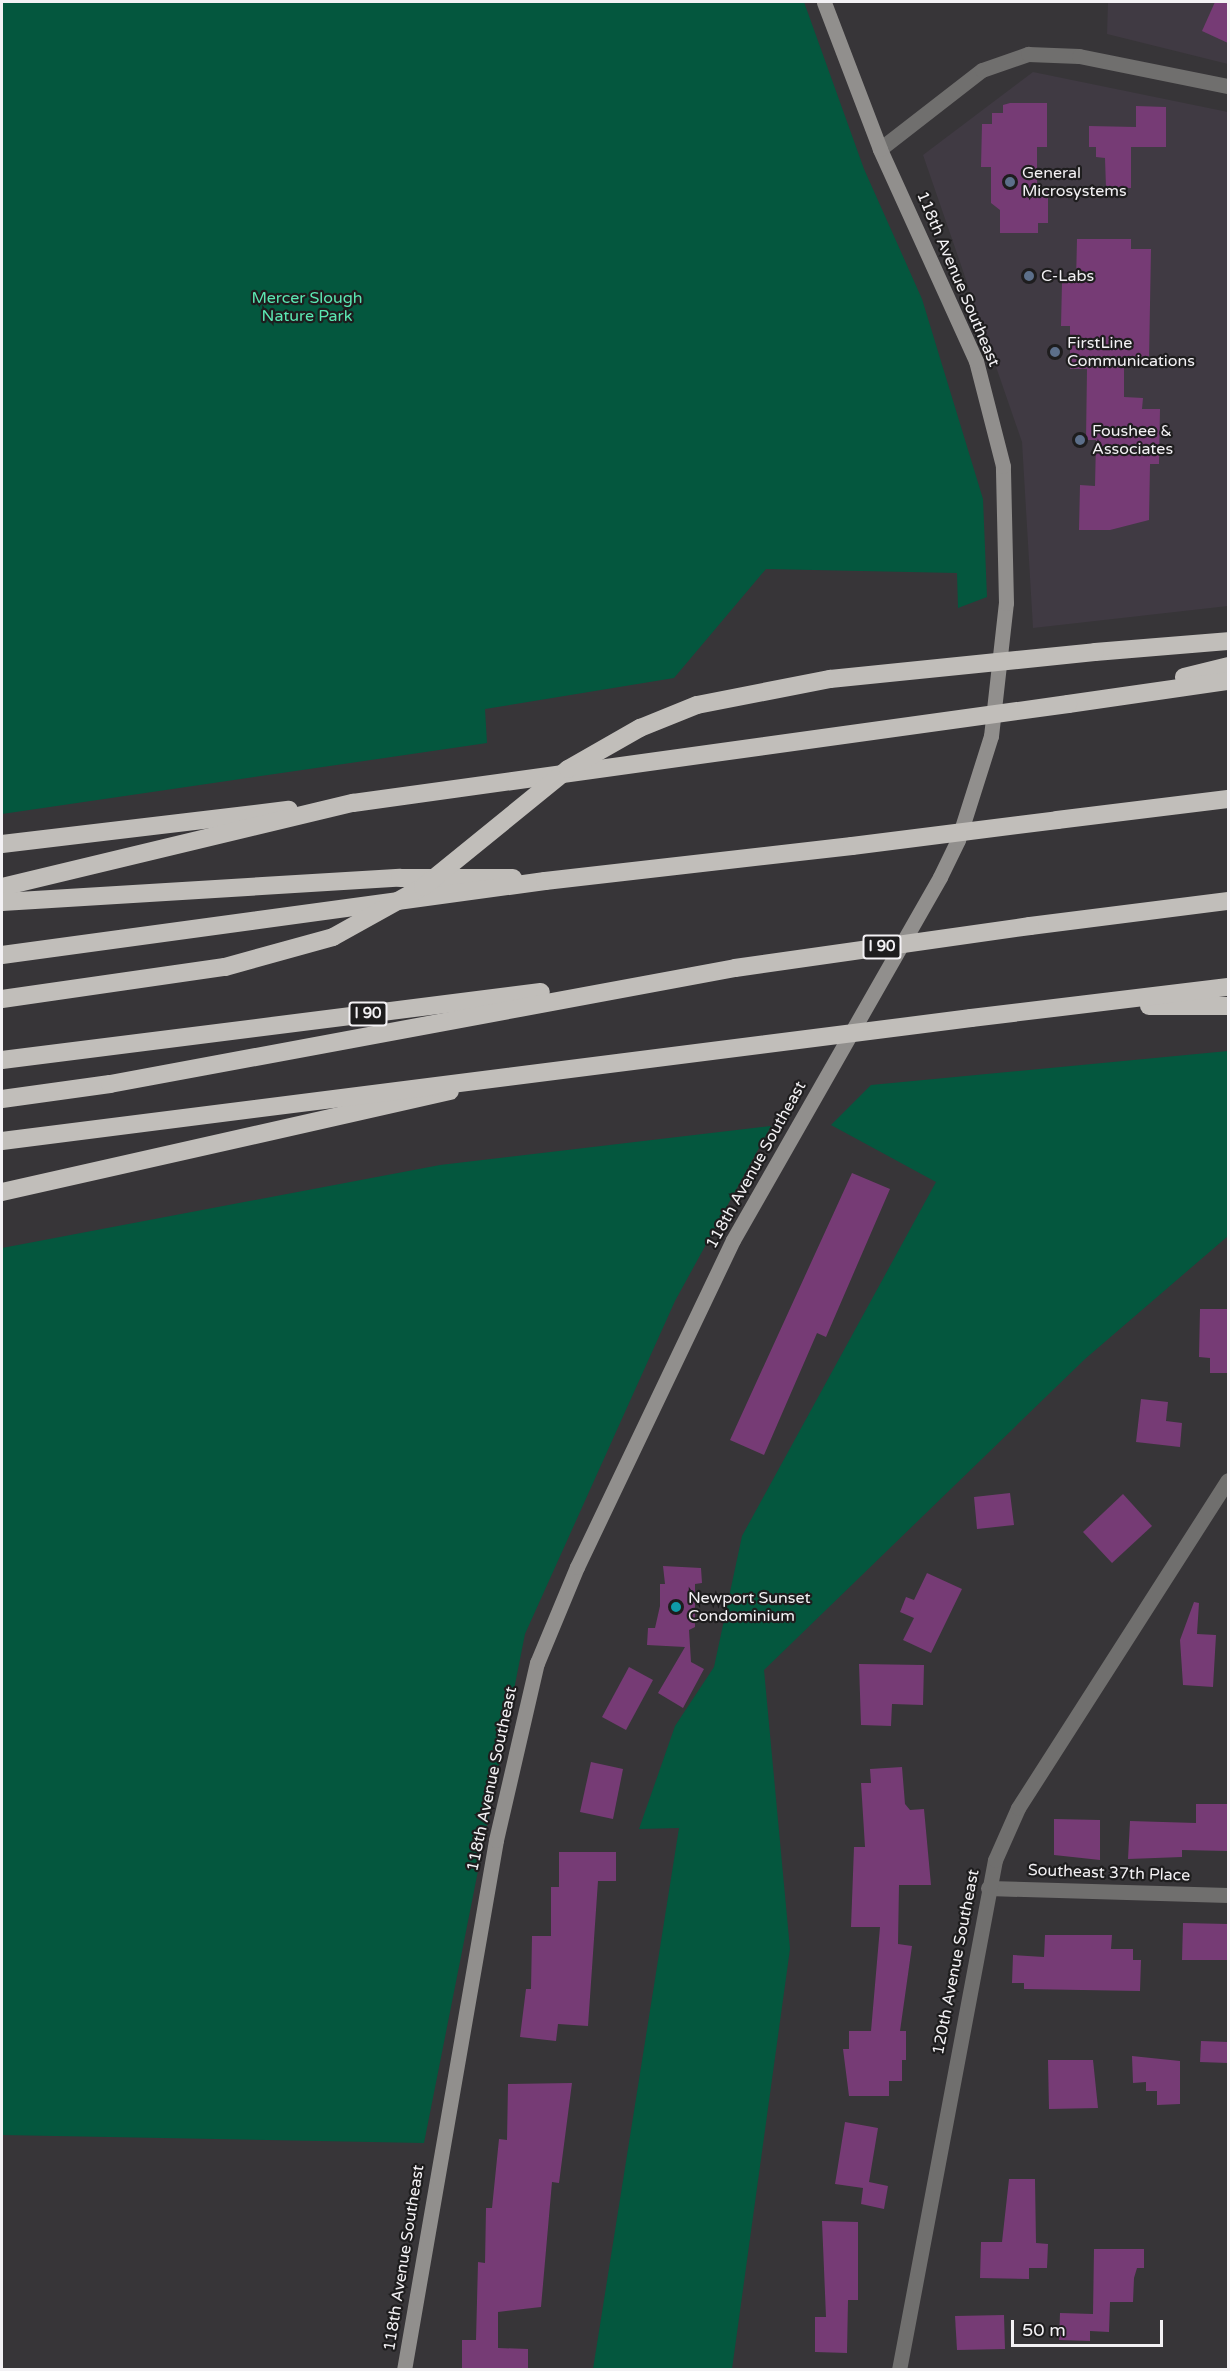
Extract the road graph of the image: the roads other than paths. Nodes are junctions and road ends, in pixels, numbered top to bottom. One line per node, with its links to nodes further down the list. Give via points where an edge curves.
1 (824, 2): 3 (street, 118th Avenue Southeast)
2 (1228, 86): 3 (street, via 1079,56 1028,54 982,70)
3 (880, 149): 29 (street, 118th Avenue Southeast, via 976,361 1003,466 1006,603 990,736 958,840 733,1240 577,1567 537,1663 496,1840)
4 (1228, 641): 18 (highway, bridge, via 830,679 697,705 640,728 568,769 423,887 333,937 225,967)
5 (1228, 666): 7 (highway)
6 (1228, 681): 7 (highway)
7 (1117, 695): 9 (highway, bridge)
8 (1228, 799): 11 (highway, bridge)
9 (353, 803): 10 (highway); 12 (highway)
10 (2, 844)
11 (545, 881): 13 (highway, bridge, via 474,875); 15 (highway, bridge)
12 (2, 887)
13 (2, 902)
14 (1228, 903): 16 (highway, I 90, bridge, via 1166,908)
15 (2, 955)
16 (735, 968): 21 (highway, I 90); 23 (highway, via 110,1084)
17 (1228, 987): 20 (highway)
18 (2, 999)
19 (1228, 1006): 20 (highway)
20 (1051, 1008): 22 (highway, bridge)
21 (2, 1060)
22 (576, 1066): 24 (highway, bridge); 25 (highway, bridge)
23 (2, 1099)
24 (2, 1142)
25 (2, 1192)
26 (1228, 1480): 27 (street, 120th Avenue Southeast, via 1018,1808)
27 (988, 1888): 28 (street, Southeast 37th Place); 30 (street, 120th Avenue Southeast)
28 (1228, 1895)
29 (404, 2370)
30 (899, 2370)

